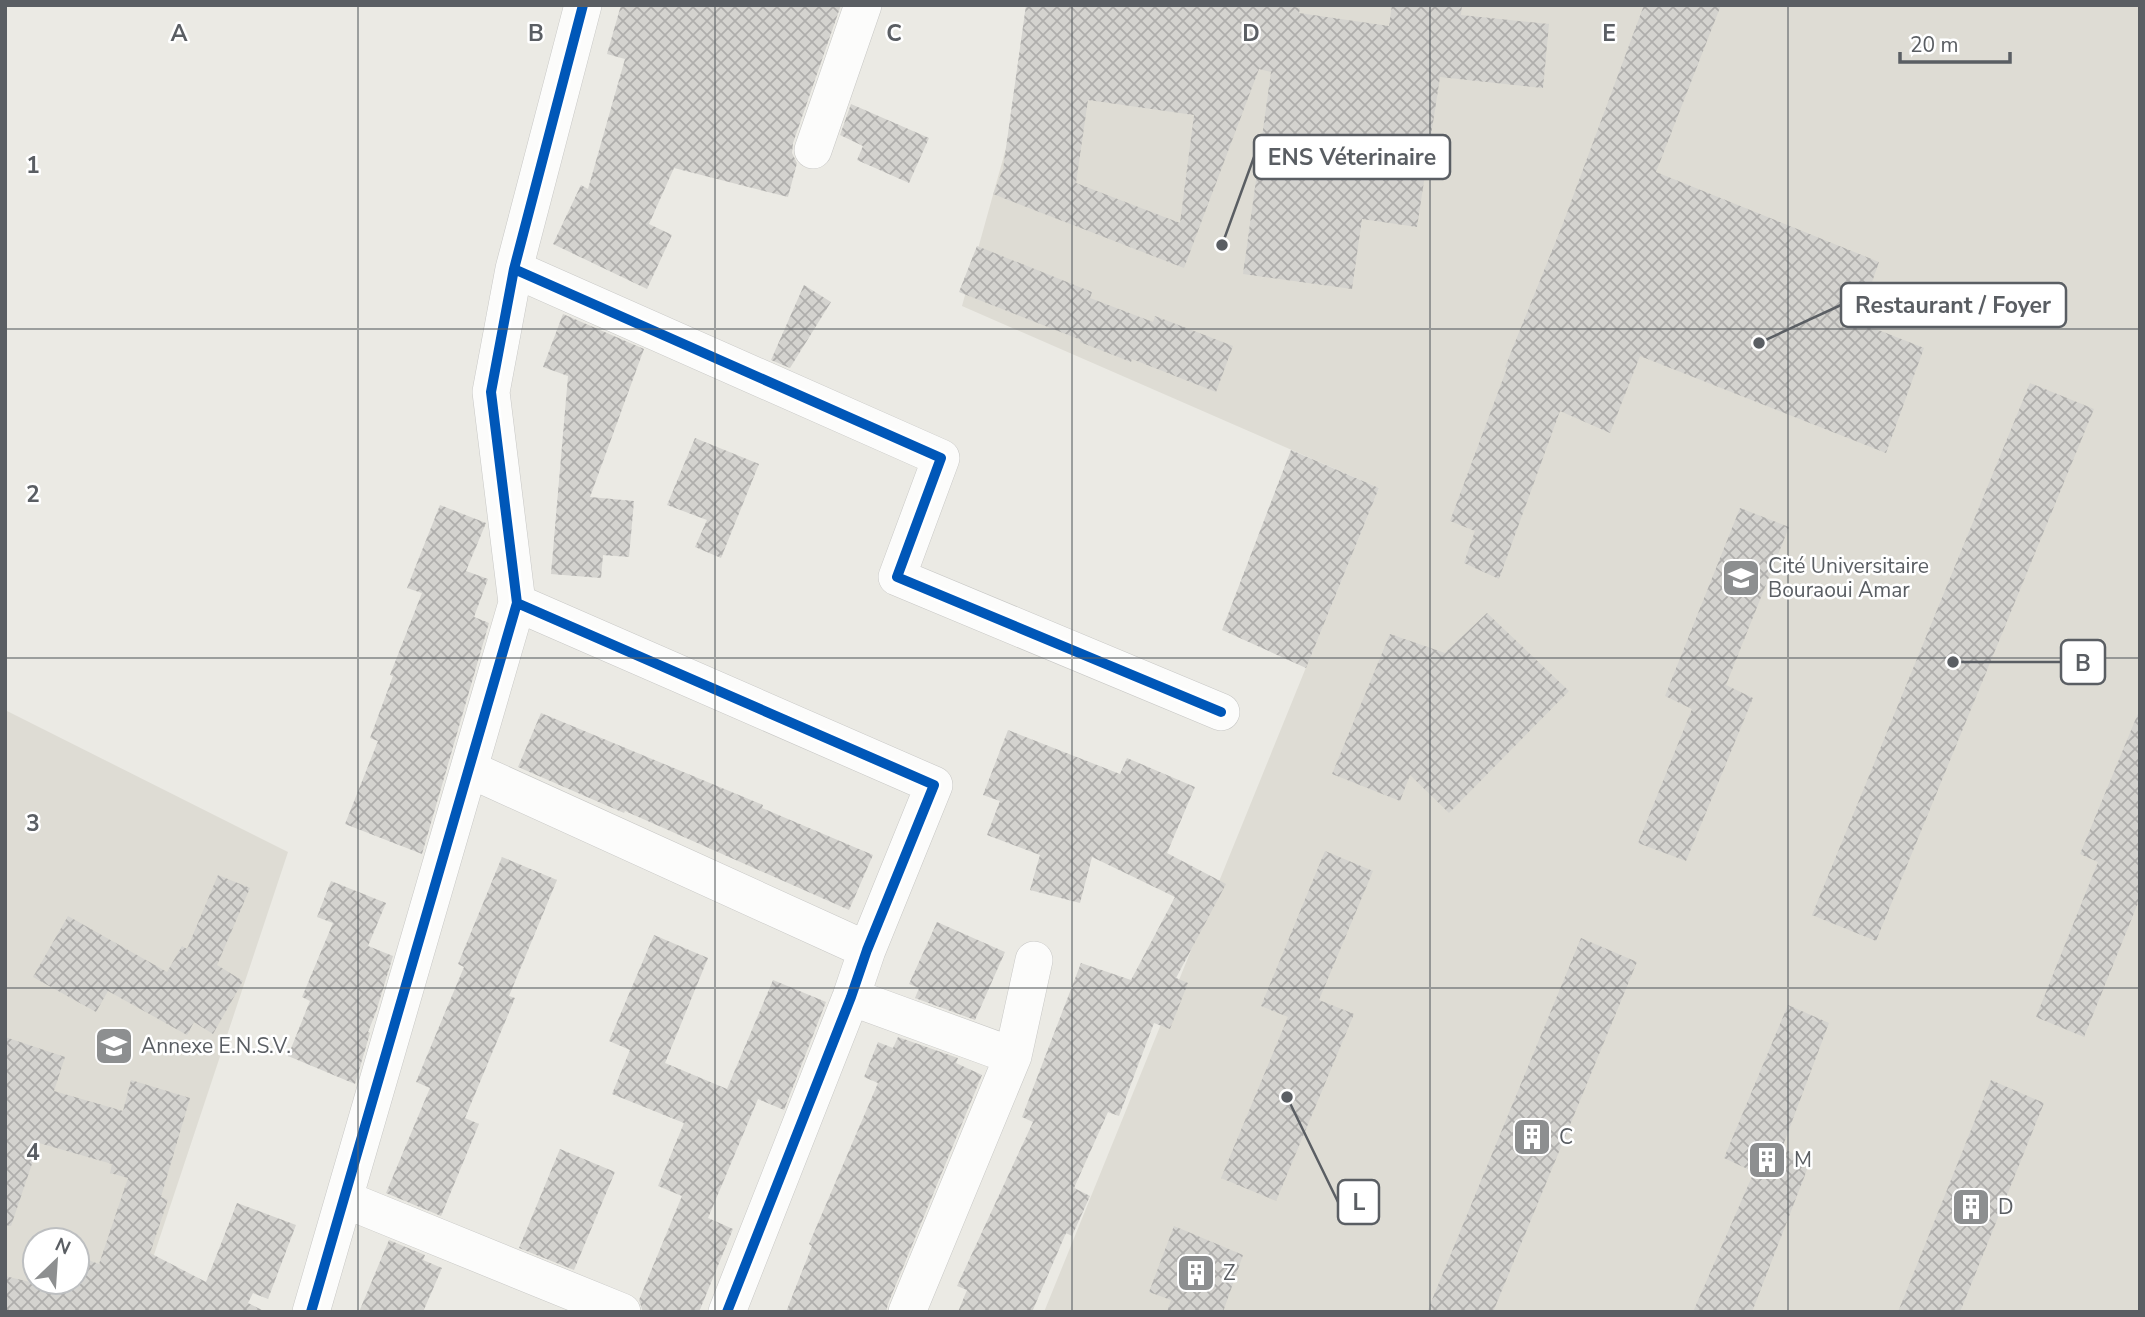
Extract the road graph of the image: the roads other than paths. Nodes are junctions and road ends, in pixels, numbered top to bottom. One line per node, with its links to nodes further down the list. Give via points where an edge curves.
1 (583, 5): 4 (street)
2 (863, 5): 3 (street)
3 (813, 150)
4 (514, 269): 5 (street, via 491,392); 6 (street, via 941,458 897,577)
5 (517, 603): 7 (street); 8 (street, via 934,785)
6 (1221, 712)
7 (469, 769): 8 (street); 12 (street)
8 (867, 950): 10 (street)
9 (1034, 961): 11 (street)
10 (851, 997): 11 (street); 15 (street)
11 (1013, 1056): 16 (street)
12 (344, 1199): 13 (street); 14 (street)
13 (311, 1312)
14 (622, 1312)
15 (727, 1312)
16 (907, 1312)

